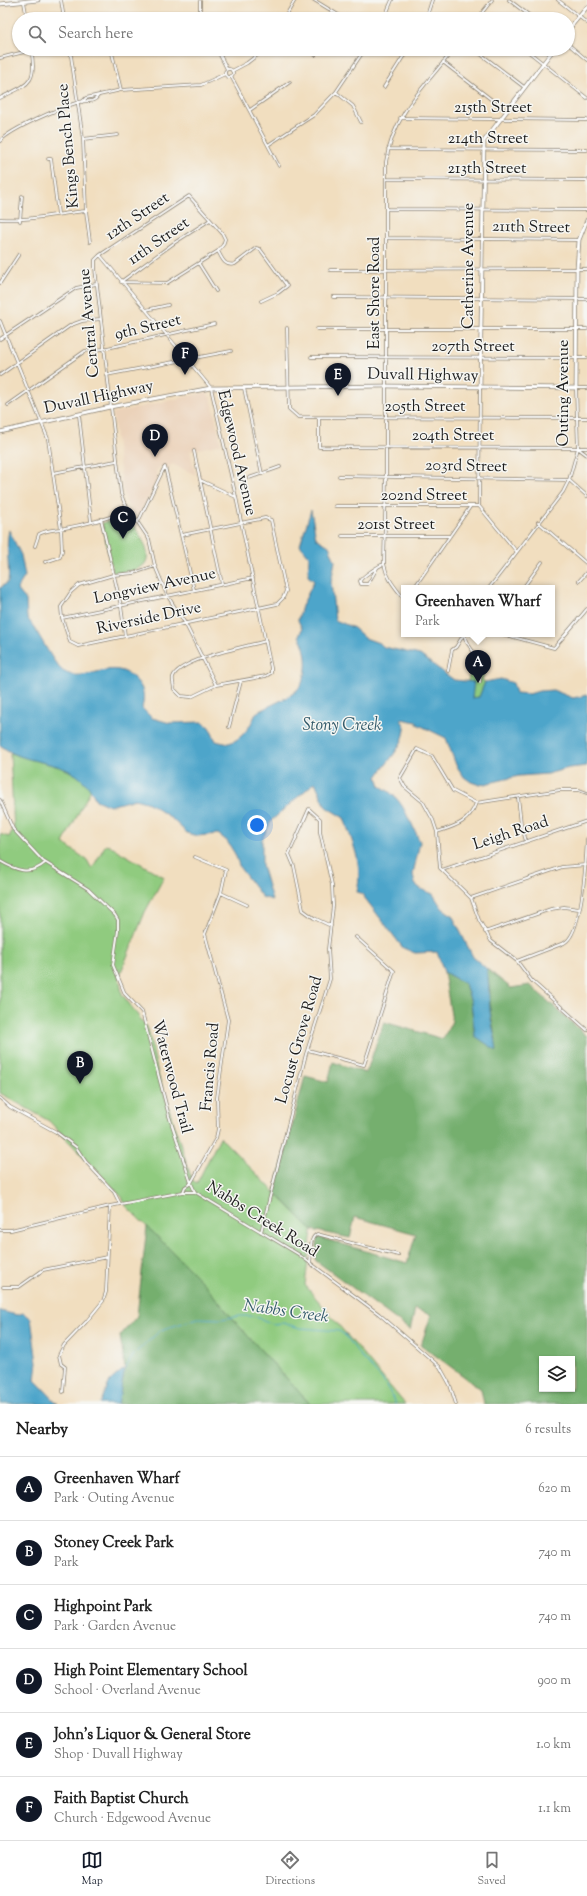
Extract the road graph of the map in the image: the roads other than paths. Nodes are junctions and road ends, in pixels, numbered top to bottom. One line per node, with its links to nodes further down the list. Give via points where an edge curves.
1 (38, 0): 11 (street)
2 (61, 0): 15 (street)
3 (200, 0): 16 (street)
4 (295, 0): 17 (street)
5 (314, 0): 18 (street)
6 (392, 0): 19 (street)
7 (432, 0): 20 (street)
8 (492, 0): 21 (street)
9 (509, 0): 22 (street)
10 (558, 0): 23 (street)
11 (24, 2): 12 (street); 14 (street)
12 (0, 4)
13 (587, 8): 25 (street)
14 (26, 12)
15 (63, 12)
16 (200, 12)
17 (288, 12)
18 (331, 12)
19 (387, 12)
20 (428, 12)
21 (483, 12)
22 (525, 12)
23 (573, 12)
24 (575, 14): 25 (street)
25 (579, 17): 26 (street); 27 (street)
26 (575, 22)
27 (587, 23)
28 (575, 50): 42 (street)
29 (12, 55): 41 (street)
30 (33, 56): 54 (street, via 35,64 27,84)
31 (71, 56): 56 (street, Kings Bench Place)
32 (114, 56): 52 (street)
33 (220, 56): 45 (street)
34 (256, 56): 46 (street)
35 (360, 56): 53 (street)
36 (404, 56): 50 (street)
37 (448, 56): 43 (street, East Shore Road)
38 (483, 56): 51 (street)
39 (534, 56): 44 (street)
40 (549, 56): 44 (street, Catherine Avenue)
41 (0, 58)
42 (587, 60)
43 (443, 62): 58 (street); 59 (street, East Shore Road)
44 (544, 63): 51 (street, Catherine Avenue); 55 (street)
45 (227, 69): 46 (street); 47 (street)
46 (232, 71): 48 (street)
47 (225, 74): 48 (street); 52 (street, via 201,85)
48 (231, 76): 57 (street)
49 (290, 82): 57 (street)
50 (384, 87)
51 (524, 87): 58 (street, Catherine Avenue)
52 (121, 90): 56 (street, via 98,96 91,101)
53 (336, 92): 62 (street, via 353,106); 66 (street, via 305,122)
54 (0, 98)
55 (587, 98)
56 (79, 102): 64 (street, Kings Bench Place); 65 (street, via 6,134)
57 (250, 110): 66 (street)
58 (506, 110): 60 (street, Catherine Avenue)
59 (400, 118): 60 (street, 215th Street); 67 (street, East Shore Road)
60 (499, 120): 61 (street, 215th Street); 68 (street, Catherine Avenue, via 484,141)
61 (587, 120)
62 (361, 122)
63 (118, 135): 64 (street)
64 (83, 139): 79 (street, Kings Bench Place)
65 (0, 142)
66 (268, 145): 71 (street)
67 (388, 149): 68 (street, 214th Street); 72 (street, East Shore Road)
68 (482, 150): 69 (street, 214th Street); 73 (street, Catherine Avenue)
69 (587, 150)
70 (48, 159): 80 (street, via 51,159)
71 (279, 166)
72 (386, 179): 73 (street, 213th Street); 76 (street, East Shore Road)
73 (482, 180): 74 (street, 213th Street); 77 (street, Catherine Avenue)
74 (587, 180)
75 (22, 196): 82 (street)
76 (386, 209): 77 (street); 85 (street, East Shore Road)
77 (482, 209): 78 (street); 86 (street, Catherine Avenue)
78 (587, 210)
79 (86, 211): 80 (street); 88 (street, Kings Bench Place)
80 (58, 214): 82 (street)
81 (0, 219): 82 (street)
82 (20, 220)
83 (210, 220): 89 (street, via 225,239); 91 (street, 12th Street, via 189,196); 98 (street, 11th Street)
84 (587, 220): 87 (street, Outing Avenue)
85 (386, 238): 86 (street, 211th Street); 93 (street, East Shore Road)
86 (481, 238): 87 (street, 211th Street); 94 (street, Catherine Avenue)
87 (579, 240): 95 (street, Outing Avenue)
88 (90, 242)
89 (218, 251): 92 (street); 107 (street, via 225,262 232,265 256,248 260,249 287,286)
90 (19, 254): 99 (street)
91 (100, 255): 98 (street, Edgewood Avenue); 100 (street, Central Avenue, via 95,260)
92 (199, 264): 98 (street, via 167,283); 101 (street)
93 (386, 268): 94 (street); 97 (street); 104 (street, East Shore Road)
94 (481, 268): 95 (street); 103 (street, Catherine Avenue)
95 (576, 269): 96 (street); 105 (street, Outing Avenue)
96 (587, 269)
97 (330, 270)
98 (121, 282): 109 (street, Edgewood Avenue)
99 (0, 283)
100 (96, 284): 110 (street, Central Avenue); 120 (street, via 76,288)
101 (216, 291)
102 (333, 297): 104 (street)
103 (482, 298): 104 (street); 105 (street); 114 (street, Catherine Avenue)
104 (387, 299): 116 (street, East Shore Road)
105 (576, 299): 106 (street); 117 (street, Outing Avenue)
106 (587, 299)
107 (261, 301)
108 (168, 305): 109 (street)
109 (146, 310): 119 (street, Edgewood Avenue)
110 (100, 319): 122 (street, Central Avenue); 130 (street, via 71,325)
111 (0, 321): 120 (street)
112 (214, 324): 119 (street, 9th Street)
113 (287, 328): 134 (street)
114 (481, 328): 116 (street); 117 (street); 125 (street, Catherine Avenue)
115 (317, 329): 116 (street)
116 (386, 329): 126 (street, East Shore Road)
117 (576, 329): 118 (street); 129 (street, Outing Avenue)
118 (587, 329)
119 (166, 335): 122 (street, 9th Street); 128 (street, Edgewood Avenue)
120 (6, 336): 121 (street); 130 (street)
121 (0, 340)
122 (103, 350): 132 (street, Central Avenue); 140 (street, 9th Street, via 86,351)
123 (231, 351): 128 (street)
124 (311, 357): 126 (street, 207th Street)
125 (481, 357): 126 (street, 207th Street); 129 (street, 207th Street); 137 (street, Catherine Avenue)
126 (386, 358): 133 (street, East Shore Road)
127 (587, 358): 129 (street, 207th Street)
128 (187, 359): 132 (street); 135 (street, Edgewood Avenue)
129 (576, 359): 138 (street, Outing Avenue)
130 (16, 364): 131 (street); 140 (street)
131 (0, 375)
132 (106, 375): 142 (street, Central Avenue)
133 (386, 386): 134 (street, Duvall Highway); 137 (street, Duvall Highway); 148 (street, East Shore Road)
134 (287, 387): 136 (street, Duvall Highway); 144 (street, 205th Street, via 290,412 298,417)
135 (211, 388): 136 (street, Duvall Highway); 142 (street, Duvall Highway); 169 (street, Edgewood Avenue)
136 (244, 388): 161 (street)
137 (480, 388): 138 (street, Duvall Highway); 145 (street, Catherine Avenue)
138 (576, 388): 139 (street, Duvall Highway); 146 (street, Outing Avenue)
139 (587, 388)
140 (29, 390): 141 (street, 9th Street); 149 (street)
141 (8, 405)
142 (110, 407): 143 (street, Duvall Highway); 157 (street, Central Avenue)
143 (79, 415): 149 (street, Duvall Highway); 158 (street)
144 (319, 418): 148 (street, 205th Street); 152 (street, 204th Street, via 319,447)
145 (480, 418): 146 (street, 205th Street); 148 (street, 205th Street); 151 (street, Catherine Avenue)
146 (576, 418): 147 (street, 205th Street); 153 (street, Outing Avenue)
147 (587, 418)
148 (386, 419): 152 (street, East Shore Road)
149 (42, 423): 150 (street, Duvall Highway); 160 (street, via 48,439)
150 (0, 432)
151 (480, 447): 152 (street, 204th Street); 153 (street, 204th Street); 165 (street, Catherine Avenue)
152 (386, 448): 163 (street, East Shore Road)
153 (578, 448): 154 (street, 204th Street); 156 (street); 167 (street, Outing Avenue)
154 (587, 448)
155 (194, 451): 166 (street)
156 (587, 456)
157 (116, 461): 158 (street); 174 (street, Central Avenue, via 121,494)
158 (86, 467): 160 (street); 176 (street)
159 (280, 467): 161 (street)
160 (53, 473): 180 (street)
161 (262, 474): 164 (street)
162 (339, 476): 163 (street, 203rd Street)
163 (386, 477): 165 (street, 203rd Street); 173 (street, East Shore Road)
164 (249, 478)
165 (480, 478): 167 (street, 203rd Street); 172 (street, Catherine Avenue)
166 (200, 480): 169 (street); 181 (street)
167 (569, 480): 168 (street); 178 (street, Outing Avenue, via 563,492)
168 (587, 496)
169 (236, 497): 179 (street, Edgewood Avenue)
170 (335, 506): 173 (street, 202nd Street)
171 (471, 506): 172 (street, 202nd Street); 173 (street, 202nd Street); 184 (street)
172 (479, 506): 187 (street, 202nd Street)
173 (385, 507): 185 (street, East Shore Road)
174 (128, 508): 175 (street, via 118,516); 177 (street, Central Avenue)
175 (101, 519): 176 (street); 195 (street)
176 (91, 521): 180 (street)
177 (138, 522): 182 (street, via 165,467); 192 (street, Central Avenue, via 149,539)
178 (538, 522): 187 (street, Outing Avenue); 191 (street)
179 (241, 523): 181 (street); 196 (street, Edgewood Avenue); 206 (street, Riverside Drive, via 265,518 271,520 286,592 277,604)
180 (61, 529): 186 (street, via 39,534); 188 (street, via 60,558)
181 (210, 530): 182 (street); 198 (street)
182 (182, 535): 202 (street)
183 (342, 536): 185 (street, 201st Street)
184 (450, 536): 185 (street, 201st Street); 199 (street)
185 (385, 537): 190 (street, East Shore Road)
186 (35, 546)
187 (516, 552): 200 (street, Outing Avenue)
188 (45, 562)
189 (542, 562): 201 (street)
190 (384, 564): 193 (street); 203 (street, East Shore Road, via 386,574)
191 (587, 564)
192 (155, 566): 195 (street, via 134,573); 204 (street, Central Avenue)
193 (377, 568): 193 (street, via 368,584 361,584 361,578)
194 (587, 572): 197 (street)
195 (113, 575): 205 (street); 208 (street, via 79,585 61,607)
196 (253, 578): 198 (street, Longview Avenue); 206 (street, Edgewood Avenue)
197 (578, 581)
198 (222, 584): 202 (street, Longview Avenue)
199 (416, 585)
200 (491, 585)
201 (525, 585)
202 (194, 590): 204 (street, Longview Avenue)
203 (401, 595)
204 (168, 596): 205 (street, Longview Avenue); 209 (street, Central Avenue)
205 (121, 606): 208 (street, Longview Avenue); 210 (street)
206 (259, 607): 209 (street, Riverside Drive); 214 (street, Edgewood Avenue)
207 (587, 609): 213 (street, via 554,648)
208 (62, 618): 210 (street, Riverside Drive, via 70,642 78,646)
209 (185, 623): 210 (street, Riverside Drive); 215 (street, Central Avenue)
210 (125, 636)
211 (462, 637): 216 (street, via 452,650)
212 (465, 637): 218 (street, via 481,663)
213 (513, 637)
214 (266, 641): 215 (street); 217 (street, Edgewood Avenue, via 271,673)
215 (201, 658): 219 (street, Central Avenue); 219 (street, via 178,670 173,677 174,689 181,696 191,697)
216 (448, 671)
217 (241, 681): 219 (street); 220 (street)
218 (480, 682)
219 (216, 686)
220 (229, 727)
221 (587, 793): 222 (street, via 568,790)
222 (518, 797): 224 (street); 228 (street)
223 (0, 800): 231 (street, Waterwood Trail, via 13,828)
224 (476, 803): 226 (street, via 465,821); 226 (street, via 451,789 432,756 417,749 400,779 427,807)
225 (587, 821): 228 (street, Leigh Road)
226 (437, 832): 233 (street, via 438,862)
227 (587, 839): 232 (street)
228 (526, 841): 233 (street, Leigh Road)
229 (195, 857): 234 (street, Francis Road, via 226,870)
230 (0, 861): 231 (street, via 15,870 23,871)
231 (45, 863): 245 (street, Waterwood Trail, via 88,889 118,920 113,965 125,994 142,1012 169,1116)
232 (586, 865): 235 (street, via 562,867); 237 (street)
233 (442, 870): 235 (street)
234 (221, 893): 236 (street); 245 (street, Francis Road, via 205,934 228,1020 217,1098 218,1133)
235 (471, 898): 239 (street)
236 (247, 905)
237 (579, 909): 239 (street, via 551,909); 241 (street, via 575,930 570,940)
238 (332, 926): 238 (street, Locust Grove Road, via 334,906 329,866 320,832 320,820 310,809 289,854 294,866 302,910); 243 (street, Locust Grove Road, via 328,949 330,979)
239 (485, 932): 241 (street, via 497,946)
240 (356, 936): 243 (street, via 394,971 364,1065)
241 (517, 961): 242 (street, via 532,981)
242 (587, 1030)
243 (308, 1050): 251 (street, Locust Grove Road)
244 (0, 1098): 248 (street, via 10,1107 56,1132 76,1147 86,1162 114,1192)
245 (191, 1183): 246 (street); 247 (street)
246 (183, 1192): 247 (street, Nabbs Creek Road); 248 (street, Nabbs Creek Road)
247 (195, 1192): 251 (street, Nabbs Creek Road)
248 (120, 1204): 249 (street, Nabbs Creek Road)
249 (110, 1206): 250 (street, Nabbs Creek Road, via 11,1230); 253 (street)
250 (0, 1230)
251 (261, 1232): 254 (street, Nabbs Creek Road)
252 (398, 1254): 254 (street, via 317,1234 312,1241)
253 (107, 1257): 255 (street, via 43,1270 19,1287); 256 (street, via 106,1292 103,1301 59,1354 64,1368)
254 (310, 1262): 257 (street, Nabbs Creek Road, via 355,1294 433,1359 446,1376)
255 (2, 1287)
256 (63, 1392)
257 (456, 1404)

